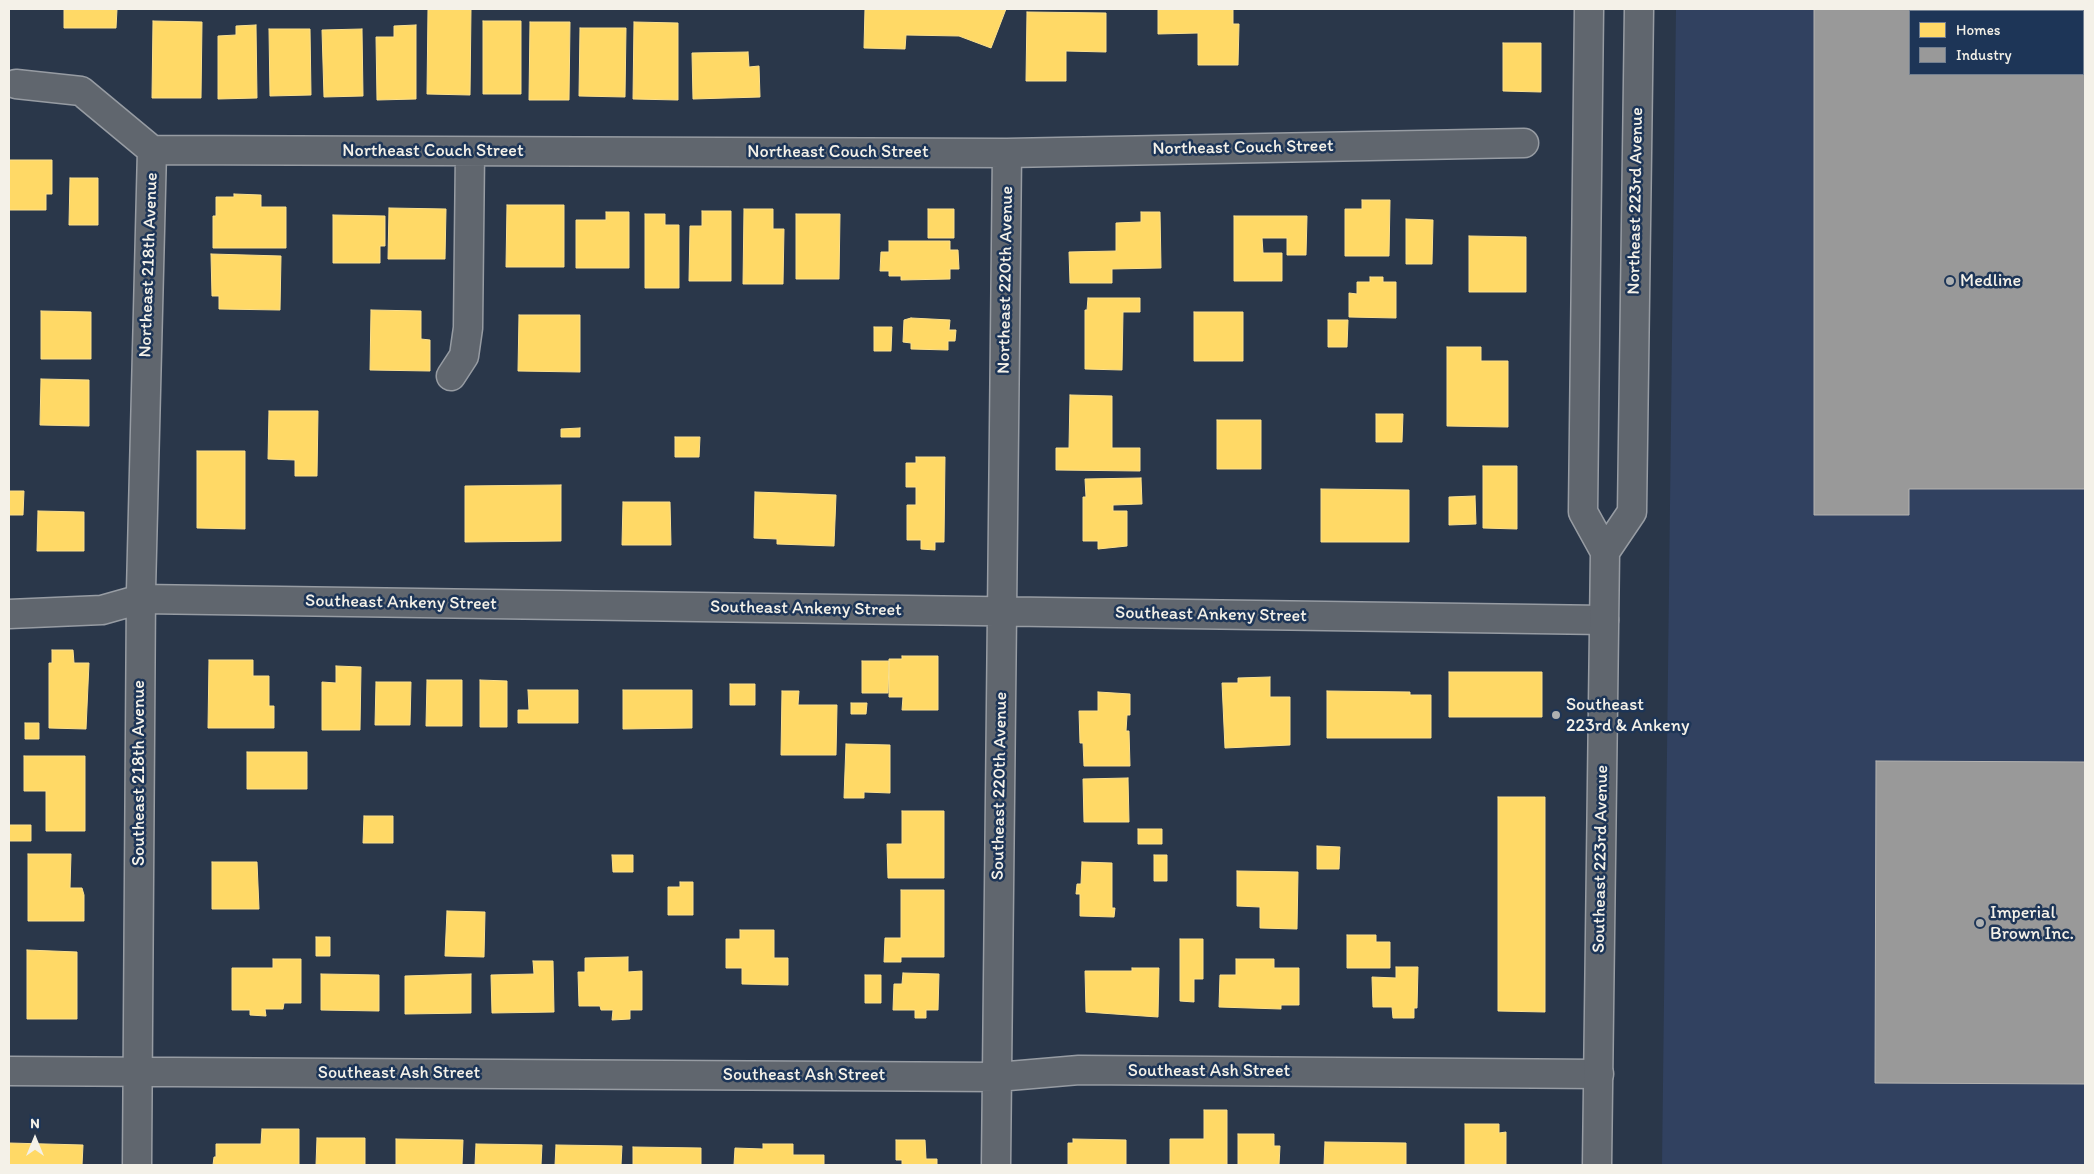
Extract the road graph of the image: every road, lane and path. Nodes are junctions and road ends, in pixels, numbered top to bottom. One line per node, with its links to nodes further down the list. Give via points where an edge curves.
1 (1589, 9): 11 (street, Southeast 223rd Avenue, via 1583,512)
2 (1639, 9): 11 (street, Northeast 223rd Avenue, via 1632,512)
3 (16, 84): 5 (street, via 81,91)
4 (1524, 143): 7 (street, Northeast Couch Street)
5 (152, 150): 6 (street, Northeast Couch Street); 9 (street, Northeast 218th Avenue)
6 (470, 152): 7 (street, Northeast Couch Street); 8 (street, via 468,328 464,356)
7 (1007, 153): 10 (street, Northeast 220th Avenue)
8 (451, 376)
9 (146, 381): 12 (street, Southeast 218th Avenue)
10 (1004, 407): 13 (street, Southeast 220th Avenue)
11 (1605, 552): 15 (street, Southeast 223rd Avenue)
12 (140, 599): 13 (street, Southeast Ankeny Street); 14 (street, Southeast Ankeny Street, via 102,610); 17 (street, Southeast 218th Avenue)
13 (1002, 612): 15 (street, Southeast Ankeny Street); 19 (street, Southeast 220th Avenue)
14 (9, 614)
15 (1604, 620): 18 (street, Southeast 223rd Avenue)
16 (9, 1071): 17 (street, Southeast Ash Street)
17 (138, 1071): 19 (street, Southeast Ash Street); 20 (street, Southeast 218th Avenue)
18 (1598, 1074): 19 (street, Southeast Ash Street, via 1079,1070); 22 (street, Southeast 223rd Avenue)
19 (997, 1077): 21 (street, Southeast 220th Avenue)
20 (138, 1165)
21 (996, 1165)
22 (1597, 1165)

